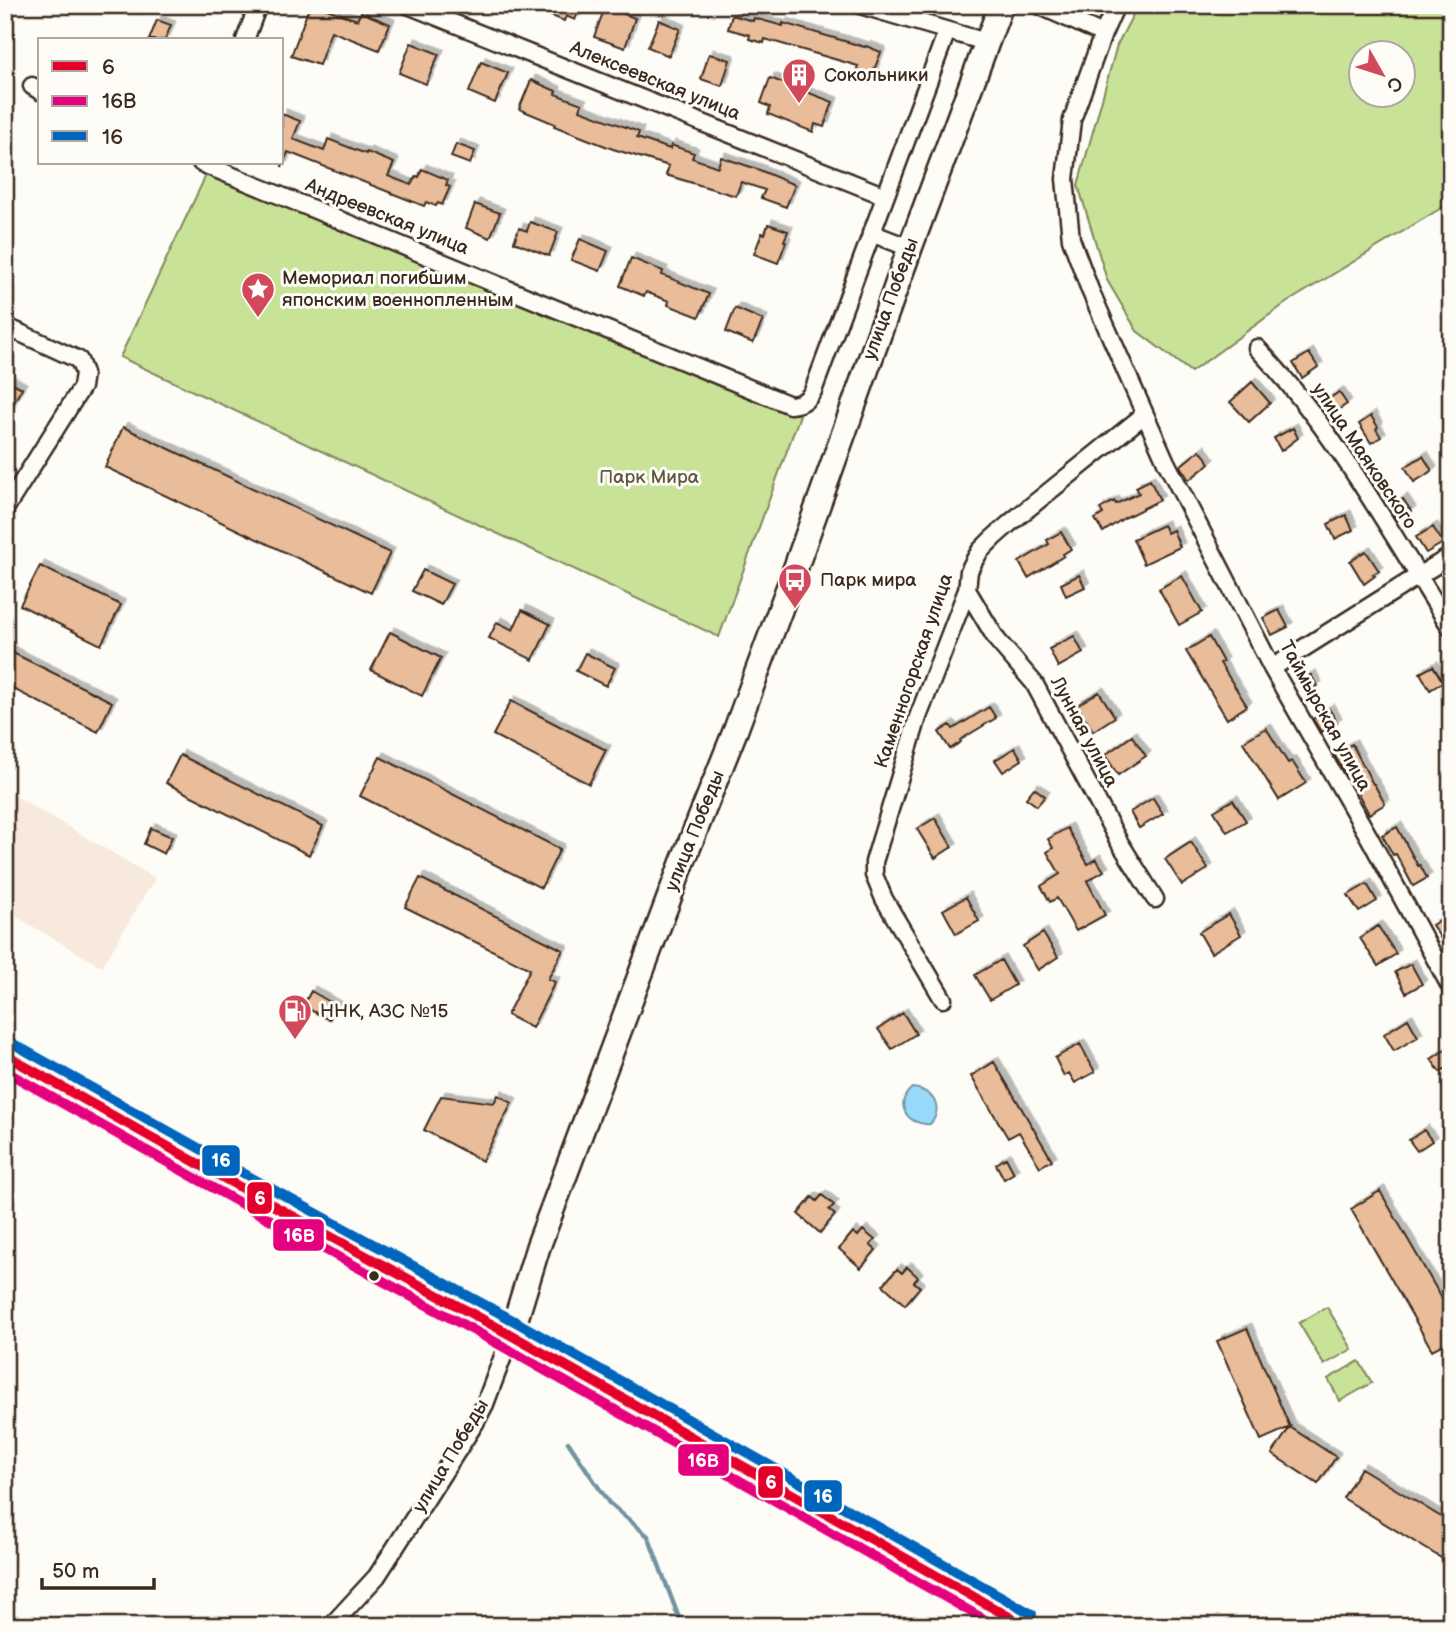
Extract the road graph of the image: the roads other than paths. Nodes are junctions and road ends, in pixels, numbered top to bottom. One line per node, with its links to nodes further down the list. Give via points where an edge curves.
1 (258, 5): 9 (street)
2 (408, 5): 12 (street, Алексеевская улица)
3 (860, 5): 7 (street)
4 (1001, 5): 10 (street, улица Победы)
5 (1038, 5): 8 (street)
6 (1116, 5): 8 (street, Таймырская улица)
7 (947, 31): 10 (street); 12 (street)
8 (1103, 34): 17 (street, Таймырская улица, via 1072,120 1065,179 1071,239)
9 (246, 38)
10 (986, 42): 14 (street, улица Победы)
11 (203, 164): 13 (street, Андреевская улица, via 790,405 808,399 813,391)
12 (885, 196): 13 (street)
13 (871, 233): 14 (street)
14 (910, 247): 28 (street, улица Победы, via 736,729 538,1247)
15 (5, 326): 18 (street, via 79,360 84,373 82,387)
16 (1257, 348): 20 (street, улица Маяковского, via 1290,384 1350,466)
17 (1144, 415): 21 (street, Каменногорская улица, via 992,538 969,571); 23 (street, Таймырская улица)
18 (5, 509)
19 (1451, 556): 20 (street)
20 (1418, 576): 22 (street, улица Маяковского); 23 (street)
21 (967, 590): 24 (street, Лунная улица, via 997,640 1034,682 1118,841); 26 (street, Каменногорская улица, via 918,718 874,862 884,899)
22 (1451, 628)
23 (1272, 668): 25 (street, Таймырская улица)
24 (1155, 898)
25 (1451, 988)
26 (943, 999)
27 (5, 1055): 28 (street)
28 (511, 1335): 29 (street, улица Победы, via 475,1423 376,1576); 30 (street)
29 (331, 1626)
30 (1025, 1626)

